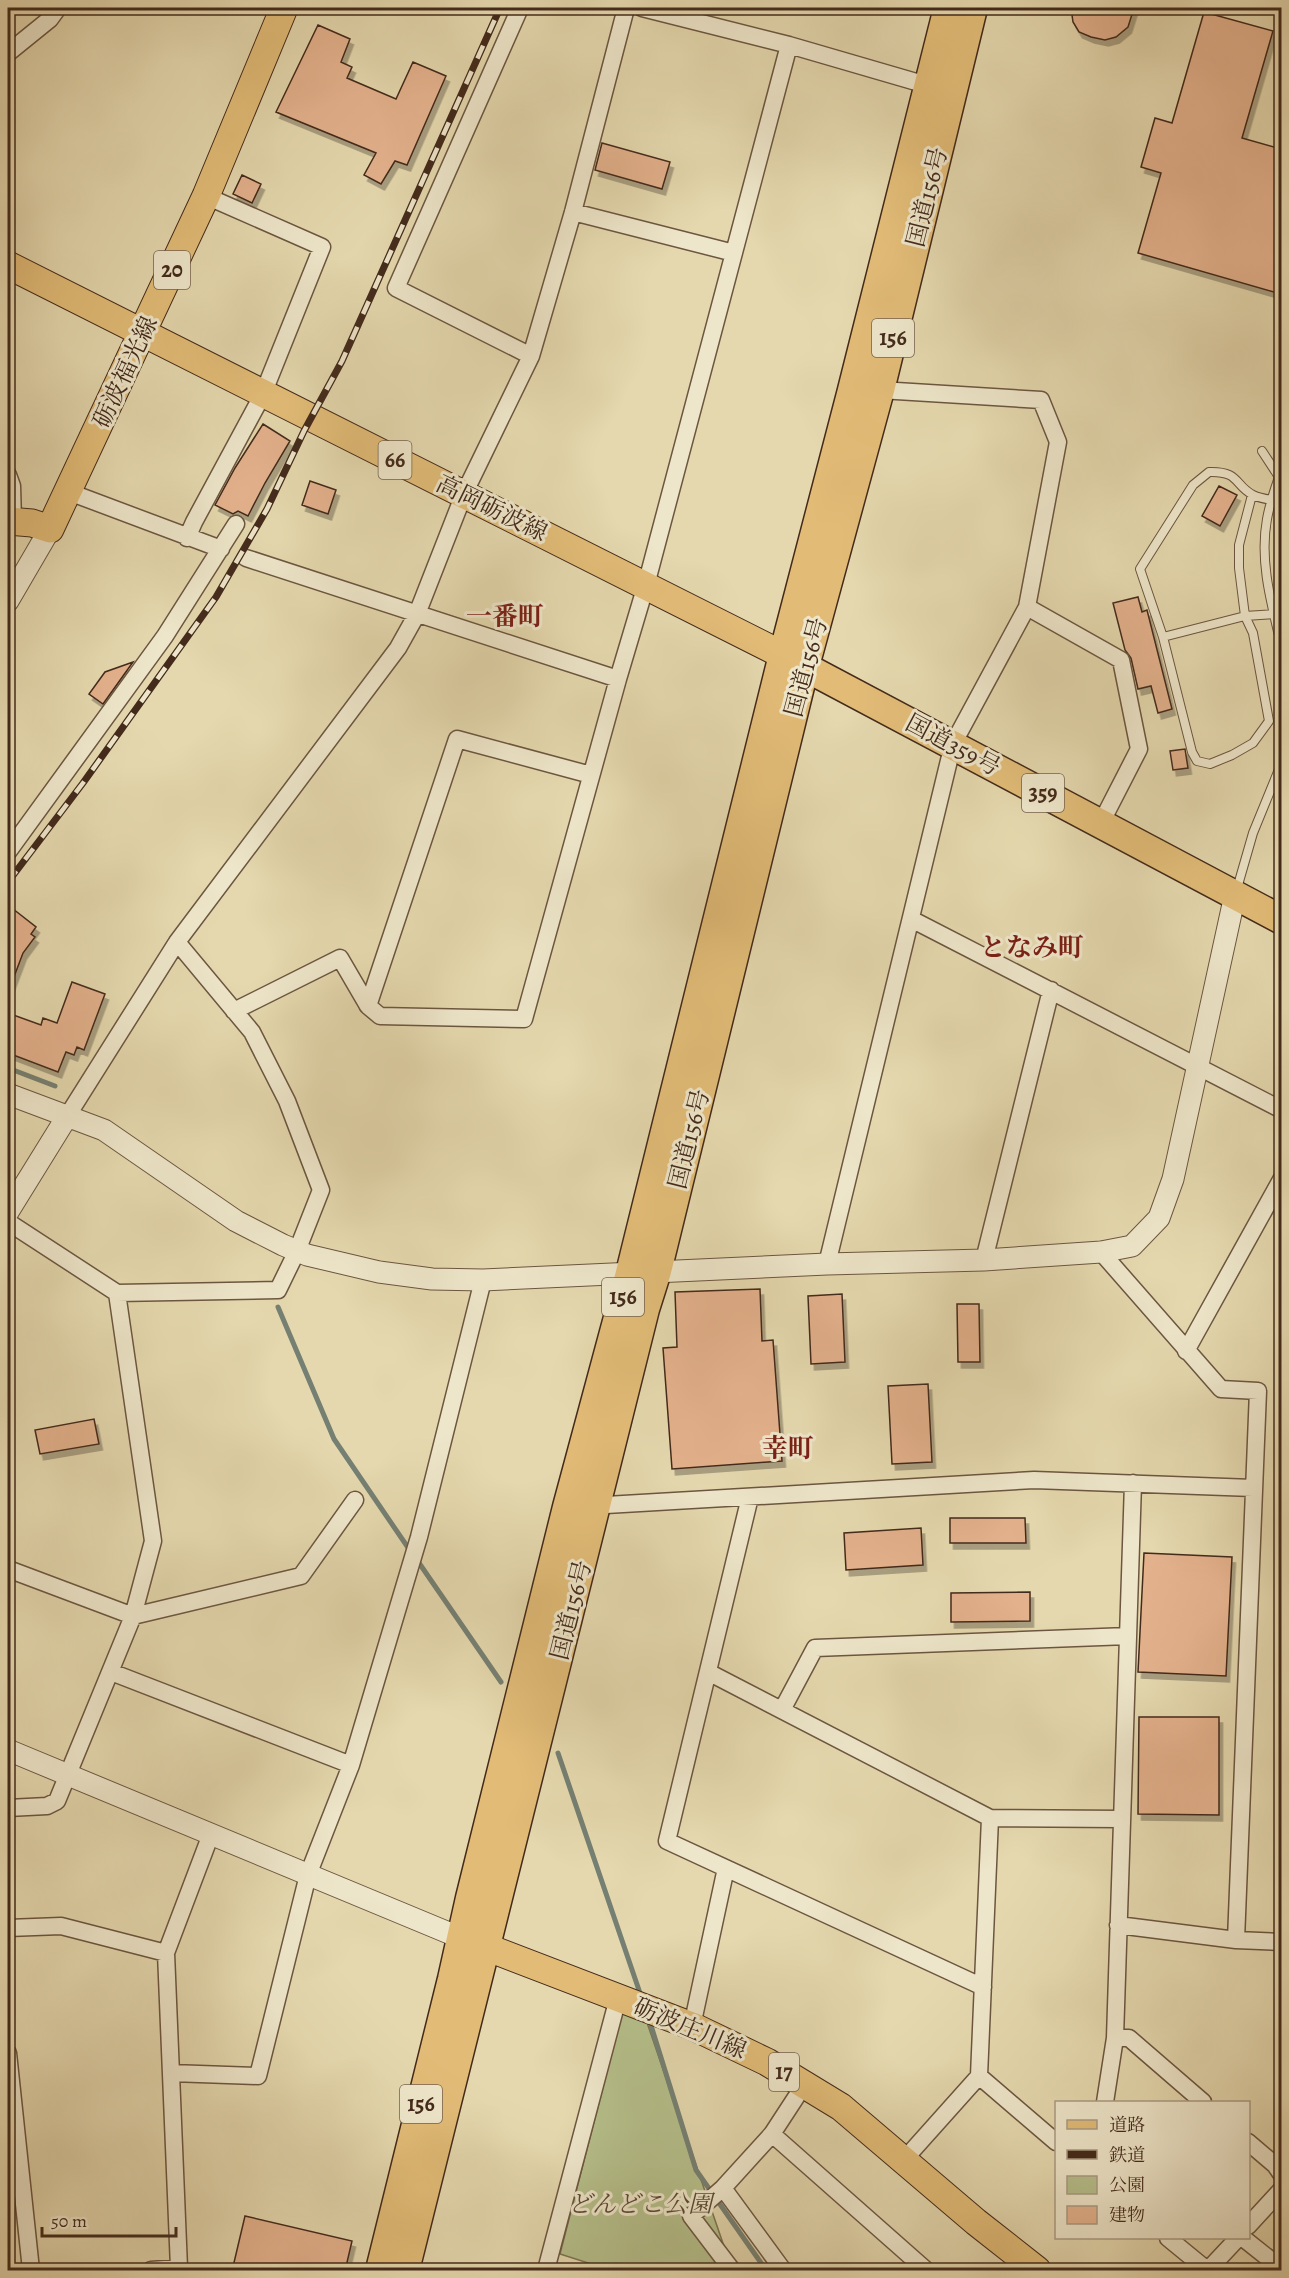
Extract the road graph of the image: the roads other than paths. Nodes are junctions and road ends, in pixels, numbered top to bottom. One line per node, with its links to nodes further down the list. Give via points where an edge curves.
1 (58, 8): 9 (street)
2 (284, 8): 11 (main road, 砺波福光線 / 20)
3 (520, 8): 16 (street, via 396,288)
4 (626, 8): 12 (street)
5 (642, 8): 8 (street)
6 (948, 8): 10 (highway, 国道156号 / 156)
7 (973, 8): 17 (highway, 国道156号 / 156)
8 (789, 45): 10 (street); 13 (street)
9 (8, 53)
10 (930, 86): 40 (highway, 国道156号 / 156)
11 (206, 196): 15 (main road, 砺波福光線 / 20); 18 (street, via 322,247)
12 (573, 212): 13 (street); 16 (street)
13 (734, 253): 32 (street)
14 (8, 265): 15 (main road, 高岡砺波線 / 66)
15 (143, 332): 18 (main road, 高岡砺波線 / 66); 22 (main road, 砺波福光線 / 20)
16 (531, 356): 23 (street)
17 (880, 390): 34 (street, via 1041,400 1058,442); 40 (highway, 国道156号 / 156)
18 (263, 394): 23 (main road, 高岡砺波線 / 66); 29 (street)
19 (1262, 451): 20 (lane)
20 (1280, 473): 25 (lane)
21 (8, 475): 26 (street, via 12,486)
22 (69, 492): 28 (main road, 砺波福光線 / 20); 29 (street)
23 (464, 494): 32 (main road, 高岡砺波線 / 66); 36 (street)
24 (1252, 495): 25 (lane); 37 (lane, via 1239,544); 38 (lane, via 1236,478 1219,472 1209,472 1193,485 1140,569)
25 (1272, 500): 35 (lane, via 1264,545)
26 (10, 521): 28 (main road, via 32,522)
27 (236, 524): 30 (street)
28 (50, 529): 33 (street)
29 (187, 538): 30 (street)
30 (221, 549): 46 (street, via 165,636)
31 (246, 558): 36 (street)
32 (646, 585): 40 (main road, 高岡砺波線 / 66); 41 (street)
33 (8, 601)
34 (1027, 607): 42 (street); 45 (street, via 1121,660 1139,749)
35 (1274, 614): 37 (lane); 39 (lane)
36 (417, 615): 41 (street); 50 (street, via 398,648)
37 (1245, 616): 38 (lane); 38 (lane, via 1253,633 1269,721 1253,743 1210,764 1197,762 1192,752)
38 (1162, 637)
39 (1281, 648)
40 (794, 661): 42 (highway, 国道359号 / 359); 65 (highway, 国道156号 / 156)
41 (618, 679): 44 (street)
42 (953, 744): 45 (highway, 国道359号 / 359); 48 (street)
43 (1281, 762): 47 (lane, via 1253,833)
44 (591, 776): 52 (street, via 524,1019 380,1016); 52 (street, via 457,739)
45 (1100, 825): 47 (highway, 国道359号 / 359)
46 (8, 852)
47 (1235, 895): 49 (highway, 国道359号 / 359); 54 (street)
48 (911, 919): 51 (street); 64 (street)
49 (1281, 920)
50 (177, 942): 53 (street); 57 (street)
51 (1050, 990): 54 (street); 63 (street)
52 (368, 1006): 53 (street, via 340,958)
53 (234, 1011): 61 (street, via 252,1032 287,1101 321,1190)
54 (1197, 1066): 56 (street); 62 (street, via 1173,1179 1159,1218 1132,1246)
55 (8, 1094): 57 (street)
56 (1281, 1110)
57 (68, 1115): 59 (street); 61 (street, via 104,1130 236,1221)
58 (1281, 1179): 68 (street)
59 (8, 1212)
60 (8, 1222): 67 (street)
61 (297, 1251): 66 (street, via 380,1272); 67 (street, via 278,1290)
62 (1101, 1252): 63 (street); 68 (street)
63 (984, 1260): 64 (street)
64 (827, 1264): 65 (street)
65 (644, 1272): 66 (street); 73 (highway, 国道156号 / 156, via 645,1309); 74 (highway, 国道156号 / 156)
66 (483, 1280): 82 (street, via 419,1537)
67 (117, 1293): 76 (street, via 153,1541)
68 (1186, 1351): 70 (street, via 1221,1389 1258,1391)
69 (1133, 1484): 70 (street); 71 (street, via 1034,1480); 77 (street)
70 (1253, 1488): 92 (street)
71 (750, 1497): 73 (street); 79 (street)
72 (355, 1500): 76 (street, via 300,1576)
73 (598, 1506): 74 (street); 94 (highway, 国道156号 / 156)
74 (567, 1507): 94 (highway, 国道156号 / 156)
75 (8, 1569): 76 (street)
76 (133, 1616): 78 (street)
77 (1128, 1636): 80 (street, via 815,1648); 86 (street)
78 (111, 1672): 82 (street); 83 (street)
79 (708, 1672): 80 (street); 88 (street, via 667,1841)
80 (782, 1710): 85 (street)
81 (8, 1750): 83 (street)
82 (351, 1765): 89 (street)
83 (69, 1775): 84 (street, via 57,1801 47,1806); 87 (street)
84 (8, 1808)
85 (990, 1818): 86 (street); 96 (street)
86 (1122, 1819): 90 (street)
87 (211, 1834): 89 (street); 95 (street)
88 (726, 1868): 96 (street); 98 (street)
89 (308, 1875): 94 (street); 101 (street, via 258,2076)
90 (1118, 1925): 92 (street); 99 (street)
91 (8, 1928): 95 (street, via 61,1926)
92 (1236, 1940): 93 (street)
93 (1281, 1941)
94 (474, 1942): 97 (main road, 砺波庄川線 / 17); 120 (highway, 国道156号 / 156); 121 (highway, 国道156号 / 156)
95 (166, 1953): 101 (street)
96 (983, 1987): 102 (street)
97 (618, 1998): 98 (main road, 砺波庄川線 / 17); 122 (street)
98 (692, 2026): 103 (main road, 砺波庄川線 / 17, via 768,2062)
99 (1114, 2038): 104 (street); 105 (street, via 1129,2038)
100 (8, 2053): 118 (street)
101 (171, 2073): 119 (street, via 179,2268)
102 (979, 2076): 107 (street); 109 (street)
103 (804, 2085): 106 (street); 109 (main road, 砺波庄川線 / 17, via 841,2107)
104 (1105, 2101)
105 (1201, 2101)
106 (772, 2134): 111 (street); 125 (street)
107 (1055, 2141)
108 (1250, 2144): 110 (street)
109 (903, 2160): 126 (main road, 砺波庄川線 / 17)
110 (1281, 2175)
111 (723, 2188): 123 (street, via 691,2216); 124 (street)
112 (1281, 2189): 113 (street)
113 (1250, 2224)
114 (1169, 2239): 127 (street)
115 (1237, 2239): 127 (street)
116 (1244, 2239): 117 (street)
117 (1281, 2269)
118 (31, 2271)
119 (151, 2271)
120 (380, 2271)
121 (405, 2271)
122 (546, 2271)
123 (732, 2271)
124 (783, 2271)
125 (926, 2271)
126 (1037, 2271)
127 (1208, 2271)

